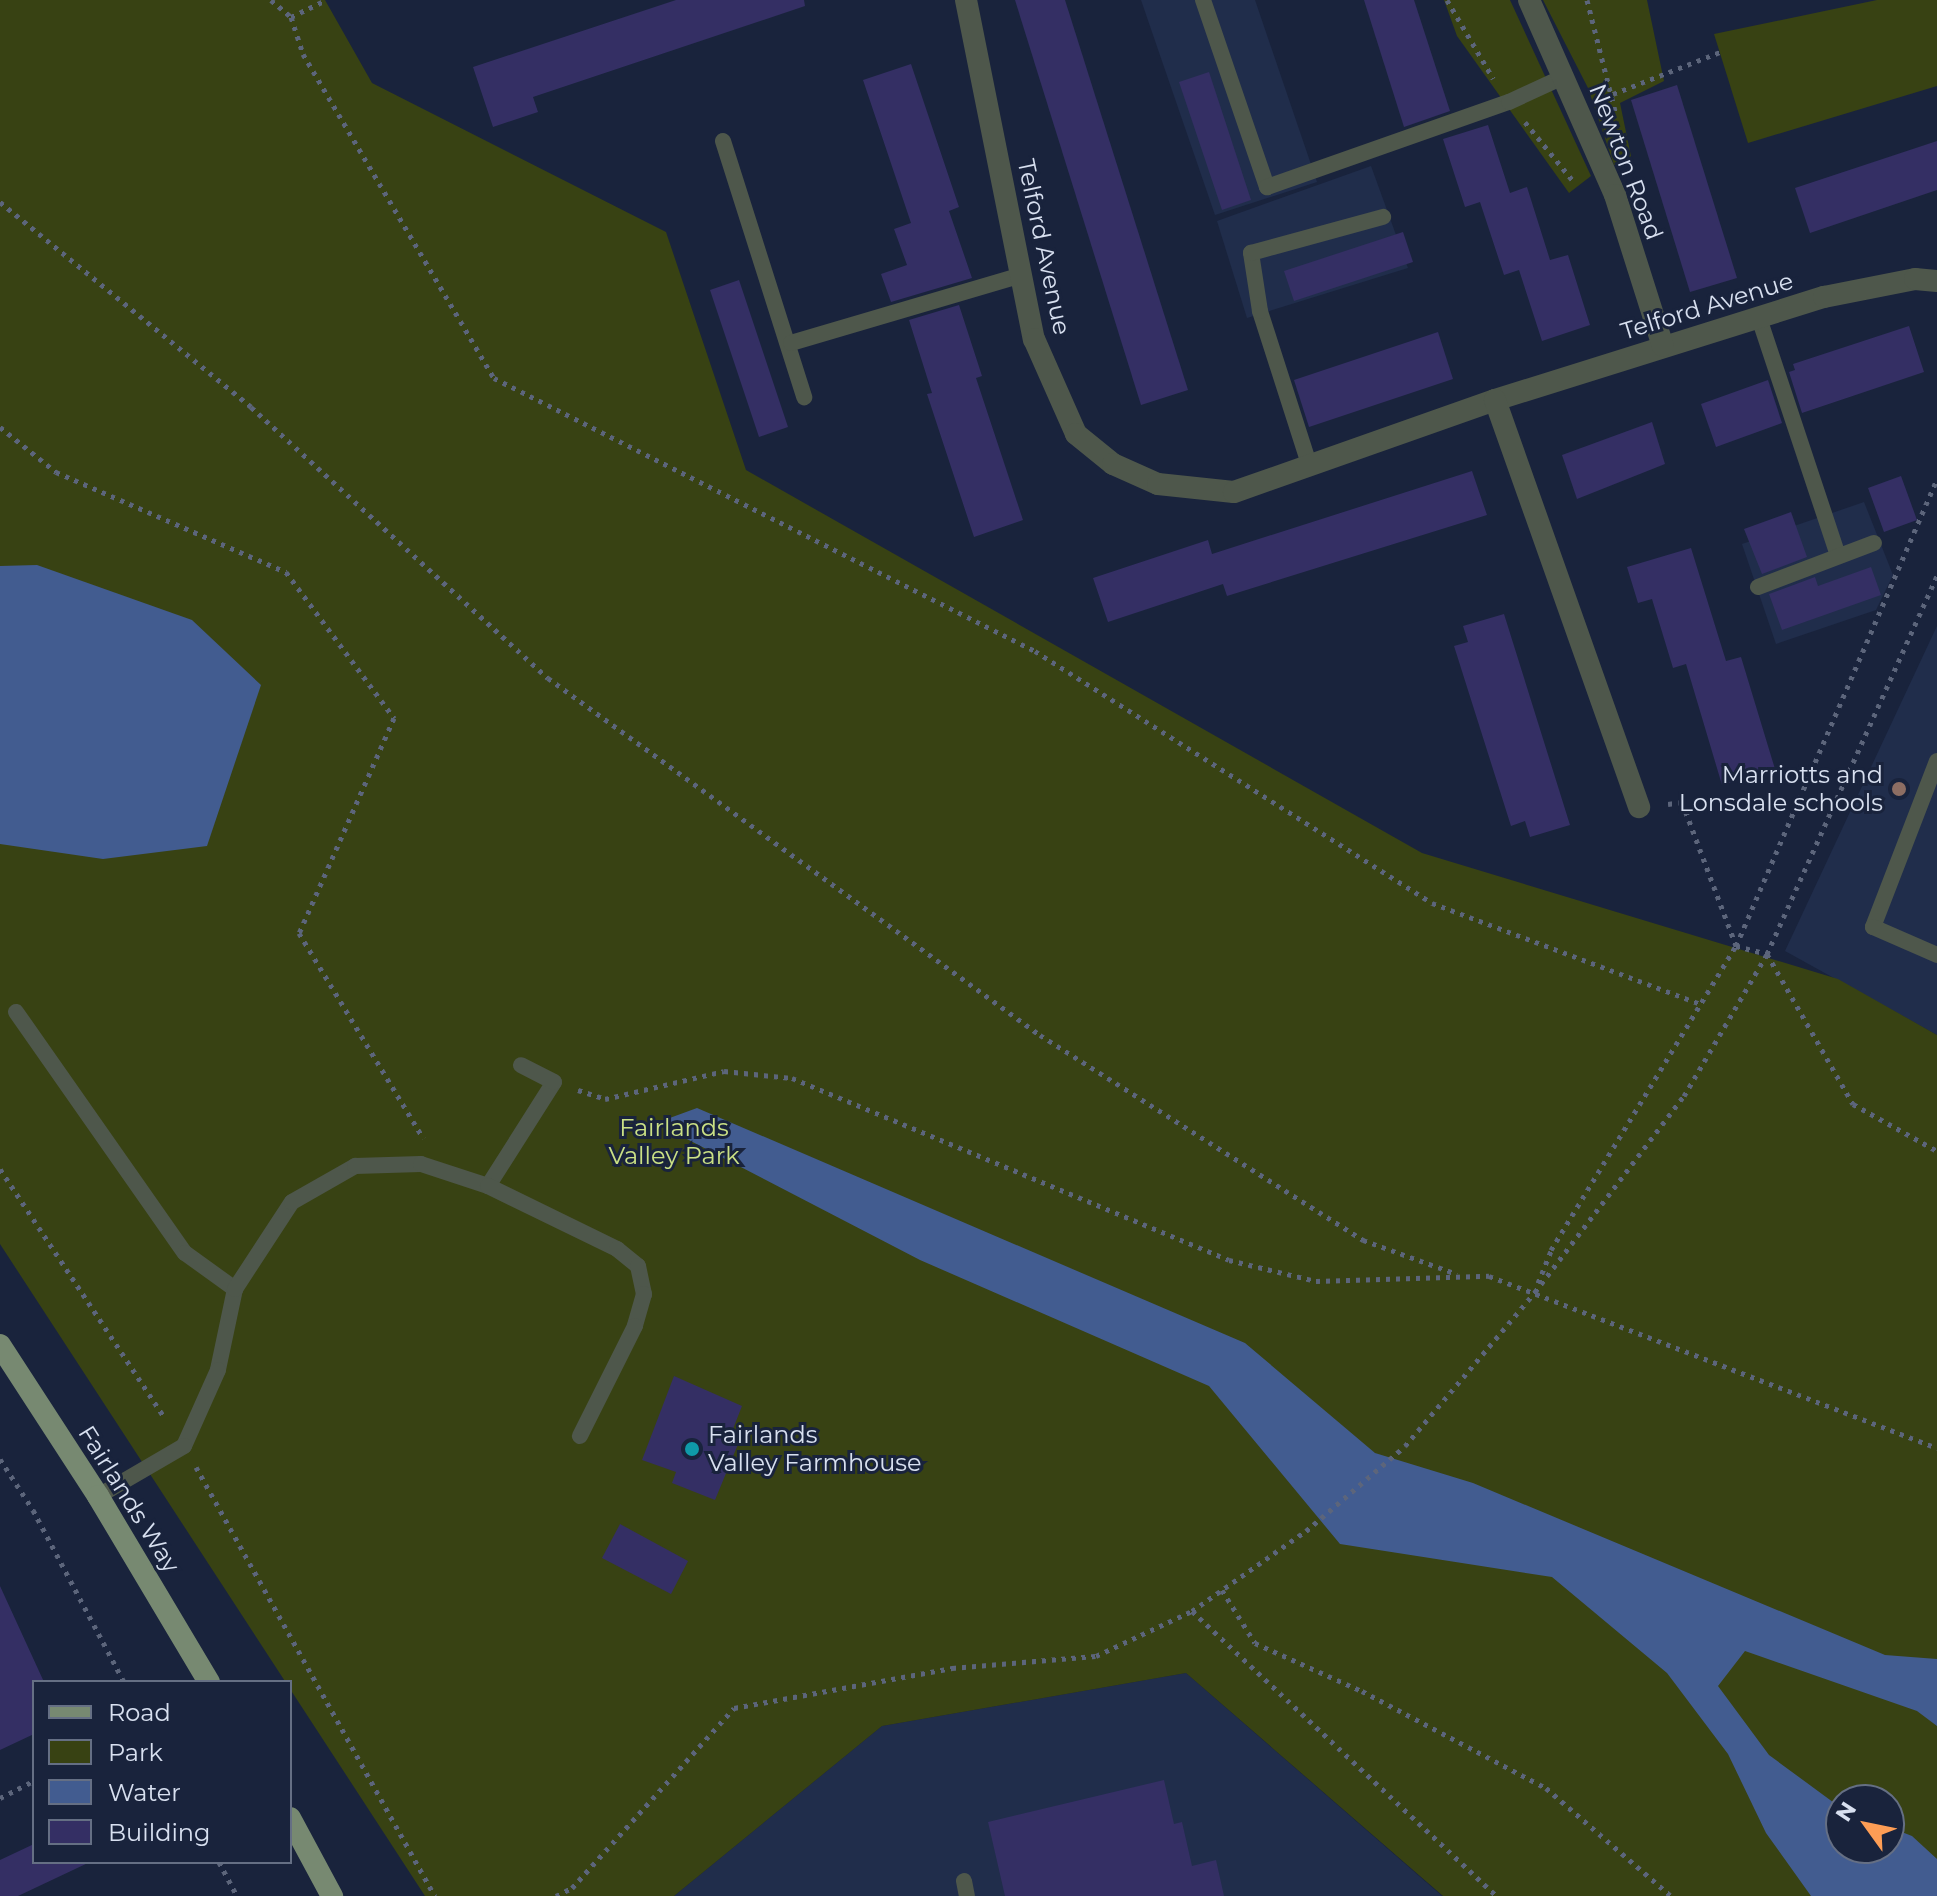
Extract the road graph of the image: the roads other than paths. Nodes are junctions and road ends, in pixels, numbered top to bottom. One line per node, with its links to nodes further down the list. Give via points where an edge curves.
1 (966, 0): 7 (street, Telford Avenue)
2 (1203, 0): 4 (lane, via 1267,187 1509,102)
3 (1529, 0): 4 (street, Newton Road)
4 (1565, 76): 11 (street, Newton Road, via 1615,195)
5 (723, 141): 10 (lane)
6 (1383, 217): 14 (lane, via 1251,253 1260,311)
7 (1022, 275): 10 (lane); 14 (street, Telford Avenue, via 1034,339 1076,434 1113,464 1158,484 1234,492)
8 (1937, 281): 9 (street, Telford Avenue, via 1915,279 1824,297)
9 (1759, 318): 11 (street, Telford Avenue); 16 (lane)
10 (791, 343): 12 (lane)
11 (1663, 346): 13 (street, Telford Avenue)
12 (804, 397)
13 (1495, 400): 14 (street, Telford Avenue); 19 (street)
14 (1310, 467)
15 (1874, 543): 16 (lane)
16 (1838, 556): 17 (lane)
17 (1758, 587)
18 (1937, 761): 20 (lane, via 1873,927)
19 (1639, 807)
20 (1937, 955)
21 (16, 1012): 24 (lane, via 185,1253)
22 (521, 1065): 23 (lane, via 554,1082)
23 (488, 1186): 24 (lane, via 421,1164 355,1166 292,1202); 26 (lane, via 617,1249 638,1266 644,1294 635,1326)
24 (235, 1289): 27 (lane, via 218,1370 184,1446)
25 (0, 1345): 27 (main road, Fairlands Way)
26 (580, 1436)
27 (98, 1496): 28 (main road, Fairlands Way)
28 (208, 1680)
29 (292, 1822): 30 (main road)
30 (332, 1896)

